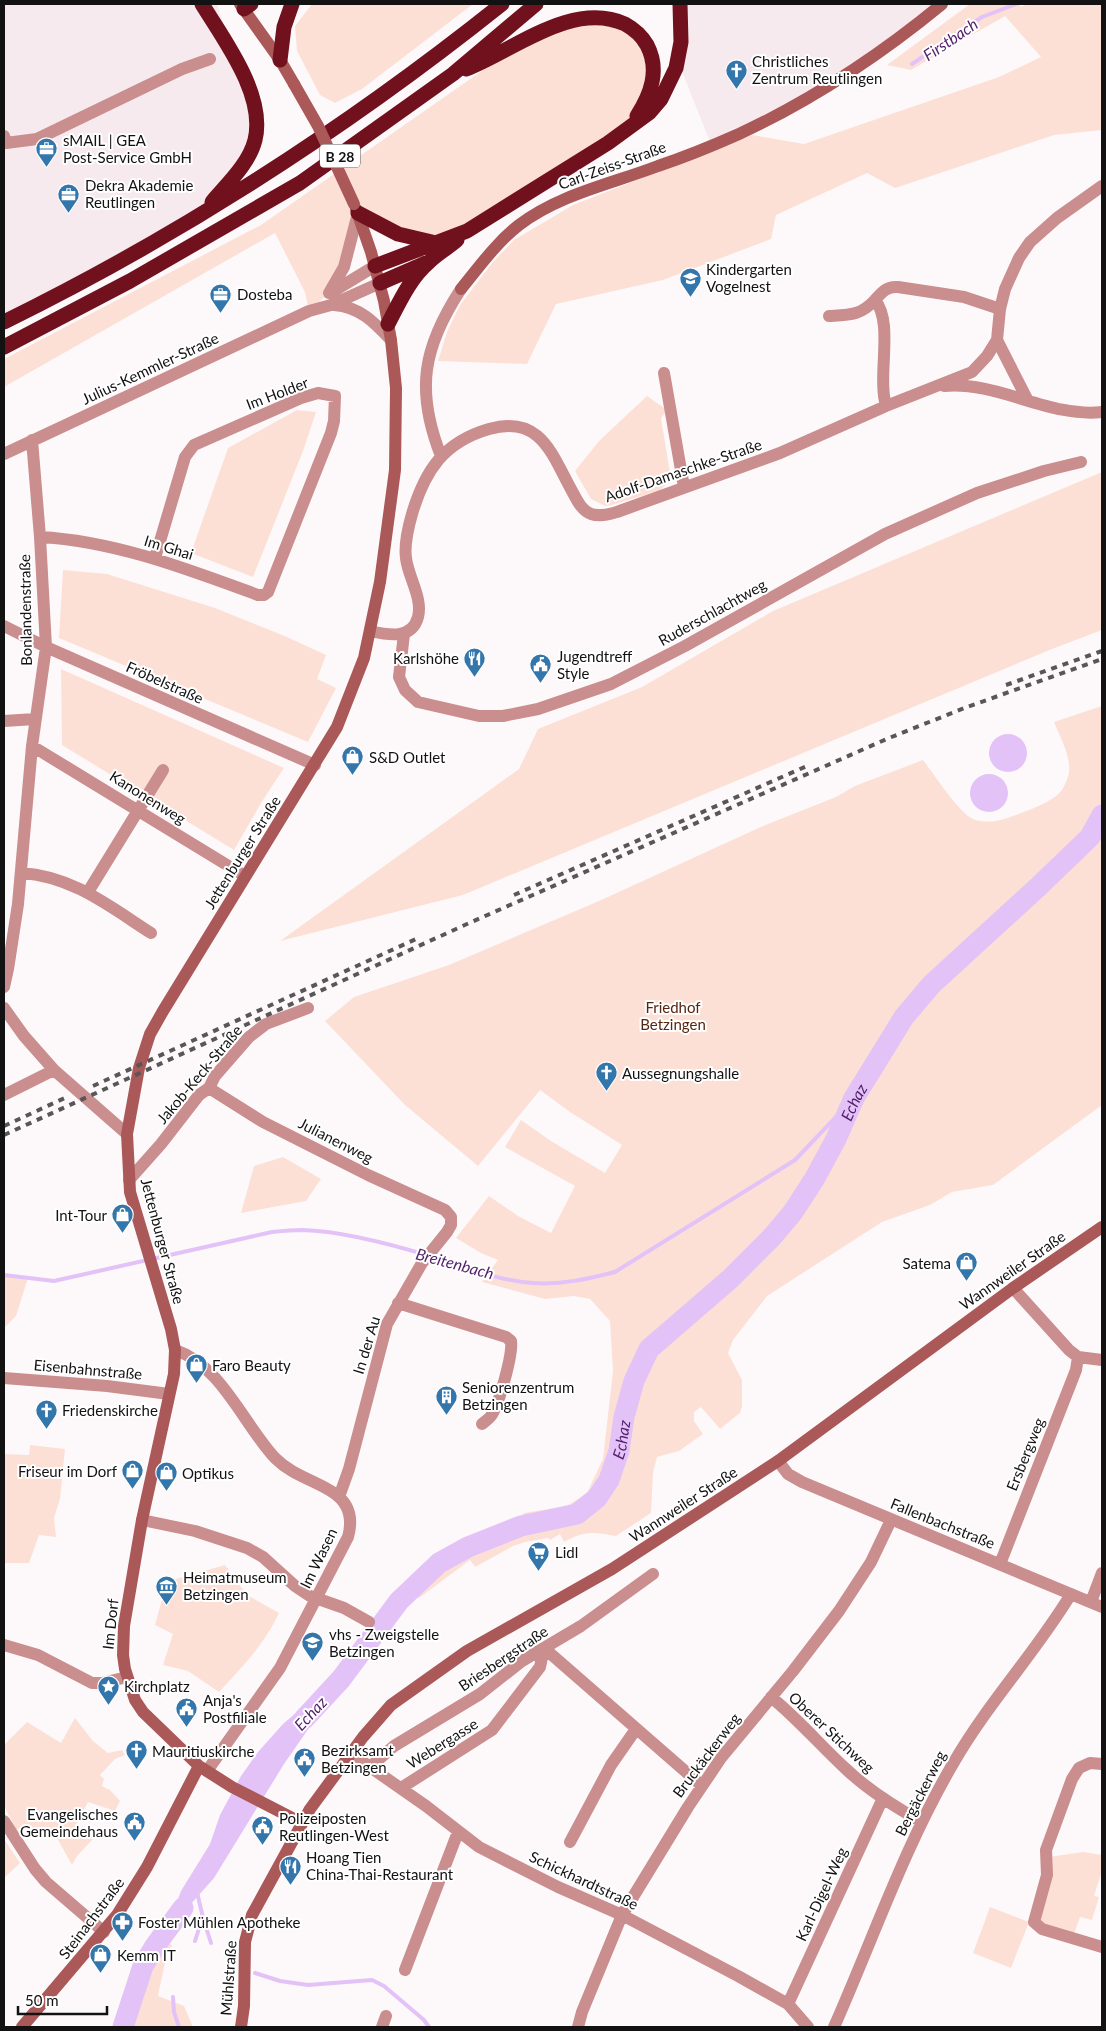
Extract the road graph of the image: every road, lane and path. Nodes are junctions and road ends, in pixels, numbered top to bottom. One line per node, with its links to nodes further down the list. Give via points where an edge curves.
1 (202, 4): 17 (highway, B 28, via 246,81 257,124 255,140 240,168)
2 (292, 4): 11 (highway, via 284,27)
3 (491, 4): 9 (highway, B 28)
4 (502, 4): 9 (highway, B 28)
5 (536, 4): 12 (highway, B 28)
6 (680, 4): 13 (highway, via 681,42 676,68 662,99)
7 (942, 4): 39 (street, Carl-Zeiss-Straße, via 862,64 792,107 712,146 574,195 539,212 503,239 461,289 436,334 427,361 426,399)
8 (245, 5): 11 (street, Jettenburger Straße)
9 (470, 29): 17 (highway, B 28, via 332,129)
10 (210, 59): 14 (street, via 182,69 37,139 6,143)
11 (280, 60): 16 (street, Jettenburger Straße, bridge, via 318,126)
12 (453, 74): 13 (highway, via 482,63 561,22 594,15 614,19 640,36 652,61 651,89); 31 (highway, B 28, via 300,183 130,281)
13 (629, 128): 18 (highway)
14 (4, 136)
15 (1102, 186): 25 (street, via 1030,242 1015,265)
16 (356, 208): 19 (highway, via 398,234); 21 (street, Jettenburger Straße); 23 (street, Julius-Kemmler-Straße, via 344,267)
17 (202, 213): 27 (highway, B 28)
18 (468, 231): 19 (highway); 20 (highway)
19 (437, 243): 21 (highway)
20 (428, 262): 22 (highway); 28 (highway, via 404,294)
21 (375, 266): 22 (street, Jettenburger Straße); 23 (street, Julius-Kemmler-Straße)
22 (380, 283): 23 (street, Julius-Kemmler-Straße); 28 (street, Jettenburger Straße)
23 (330, 299): 29 (street, via 373,320); 37 (street, Julius-Kemmler-Straße)
24 (875, 300): 25 (street, via 886,289 895,286 964,297); 26 (street, via 857,313); 35 (street, via 884,320 882,389)
25 (1000, 309): 30 (street)
26 (828, 316)
27 (4, 322)
28 (388, 324): 29 (street, Jettenburger Straße)
29 (391, 340): 46 (street, Jettenburger Straße, via 396,388 395,470)
30 (997, 340): 33 (street, Adolf-Damaschke-Straße, via 988,356 972,372); 34 (street)
31 (4, 347)
32 (664, 373): 41 (street)
33 (932, 389): 34 (street, Adolf-Damaschke-Straße, via 959,386); 35 (street, Adolf-Damaschke-Straße)
34 (1027, 399): 36 (street, Adolf-Damaschke-Straße, via 1086,414)
35 (886, 406): 41 (street, Adolf-Damaschke-Straße, via 780,453)
36 (1102, 412)
37 (32, 440): 38 (street, Julius-Kemmler-Straße); 42 (street, Bonlandenstraße)
38 (4, 454)
39 (441, 456): 41 (street, Adolf-Damaschke-Straße, via 457,443 478,433 495,427 513,426 540,436 579,504 591,514 617,512); 47 (street, Adolf-Damaschke-Straße, via 424,482 408,528 406,558 419,611 416,624)
40 (1082, 462): 47 (street, Ruderschlachtweg, via 977,493 885,534 619,680 538,709 503,716 479,716 418,702 405,690 399,677)
41 (684, 488)
42 (40, 537): 43 (street, Im Ghai, via 74,540); 48 (street, Bonlandenstraße)
43 (155, 558): 44 (street, Im Ghai, via 258,595 268,592); 44 (street, Im Holder, via 185,458 194,445 301,398 318,393 332,394 336,399 331,433)
44 (274, 576)
45 (4, 626): 48 (street, Fröbelstraße)
46 (370, 631): 47 (street); 52 (street, Jettenburger Straße, via 345,710)
47 (404, 634)
48 (46, 647): 49 (street, Bonlandenstraße); 52 (street, Fröbelstraße)
49 (35, 719): 50 (street); 51 (street, Bonlandenstraße)
50 (4, 722)
51 (32, 746): 54 (street, Kanonenweg); 55 (street, Bonlandenstraße)
52 (315, 766): 56 (street, Jettenburger Straße)
53 (163, 770): 54 (street)
54 (138, 809): 56 (street, Kanonenweg); 57 (street)
55 (21, 873): 57 (street, via 42,874); 59 (street, Bonlandenstraße)
56 (245, 876): 65 (street, Jettenburger Straße, via 150,1034 136,1082)
57 (88, 892): 58 (street)
58 (151, 933)
59 (4, 987)
60 (4, 1008): 62 (street)
61 (308, 1008): 63 (street, Jakob-Keck-Straße, via 256,1031 225,1064)
62 (54, 1070): 64 (street); 65 (street)
63 (209, 1088): 66 (street, Jakob-Keck-Straße, via 199,1095); 67 (street, Julianenweg, via 263,1122 445,1210)
64 (4, 1095)
65 (127, 1134): 66 (street, Jettenburger Straße)
66 (129, 1180): 71 (street, Jettenburger Straße)
67 (451, 1217): 70 (street, In der Au, via 450,1226)
68 (1102, 1227): 69 (street, Wannweiler Straße)
69 (1013, 1288): 72 (street, via 1064,1346); 78 (street, Wannweiler Straße)
70 (398, 1303): 77 (street, via 511,1341 496,1406); 79 (street, In der Au, via 387,1324 349,1468)
71 (175, 1350): 74 (street, Jettenburger Straße); 79 (street, Im Wasen, via 189,1355 209,1373 281,1463 300,1477)
72 (1078, 1356): 73 (street); 82 (street, Ersbergweg, via 1076,1370)
73 (1102, 1360)
74 (174, 1374): 76 (street, Im Dorf)
75 (4, 1378): 76 (street, Eisenbahnstraße)
76 (169, 1394): 80 (street, Im Dorf)
77 (482, 1424)
78 (778, 1461): 81 (street, Fallenbachstraße, via 797,1480); 94 (street, Wannweiler Straße, via 612,1569 477,1644 415,1686 384,1711)
79 (338, 1496): 86 (street, Im Wasen, via 348,1508 351,1526)
80 (142, 1520): 86 (street, via 196,1531 247,1548); 91 (street, Im Dorf, via 124,1626 123,1655)
81 (891, 1520): 82 (street, Fallenbachstraße); 92 (street, Bruckäckerweg, via 860,1580 817,1641)
82 (1000, 1564): 85 (street, Fallenbachstraße)
83 (1102, 1573): 87 (street)
84 (653, 1574): 90 (street, Briesbergstraße, via 589,1621)
85 (1071, 1594): 87 (street, Fallenbachstraße); 102 (street, Bergäckerweg, via 962,1747)
86 (316, 1599): 88 (street, via 344,1608); 96 (street, Im Wasen, via 280,1668 226,1746)
87 (1096, 1605)
88 (369, 1622)
89 (4, 1645): 91 (street, via 38,1655 92,1683)
90 (544, 1648): 93 (street); 97 (street, Briesbergstraße, via 480,1694 394,1746); 99 (street, Webergasse, via 540,1667 492,1730)
91 (127, 1677): 96 (street, Im Dorf, via 143,1712)
92 (771, 1697): 98 (street, Bruckäckerweg); 100 (street, Oberer Stichweg, via 846,1770)
93 (636, 1729): 98 (street); 105 (street, via 611,1765)
94 (350, 1753): 97 (street, Schickhardtstraße); 103 (street, Wannweiler Straße)
95 (1102, 1764): 108 (street, via 1090,1762 1079,1768 1072,1779 1046,1850 1047,1875 1034,1922 1042,1929)
96 (203, 1768): 103 (street, Im Dorf, via 232,1787); 107 (street, Steinachstraße, via 143,1874)
97 (370, 1768): 99 (street, Schickhardtstraße)
98 (701, 1785): 106 (street, Bruckäckerweg)
99 (400, 1788): 104 (street, Schickhardtstraße)
100 (883, 1798): 102 (street, Oberer Stichweg); 110 (street, Karl-Digel-Weg)
101 (4, 1821): 107 (street, via 46,1882)
102 (922, 1822): 115 (street, Bergäckerweg)
103 (302, 1823): 112 (street, Mühlstraße, via 249,1924 244,1950)
104 (458, 1832): 106 (street, Schickhardtstraße, via 491,1854); 109 (street)
105 (570, 1842)
106 (622, 1916): 110 (street, Schickhardtstraße); 113 (street, Bruckäckerweg)
107 (104, 1932): 111 (street, Steinachstraße)
108 (1102, 1948)
109 (405, 1970)
110 (788, 2004): 114 (street, Schickhardtstraße)
111 (22, 2027)
112 (241, 2027)
113 (578, 2027)
114 (808, 2027)
115 (834, 2027)

